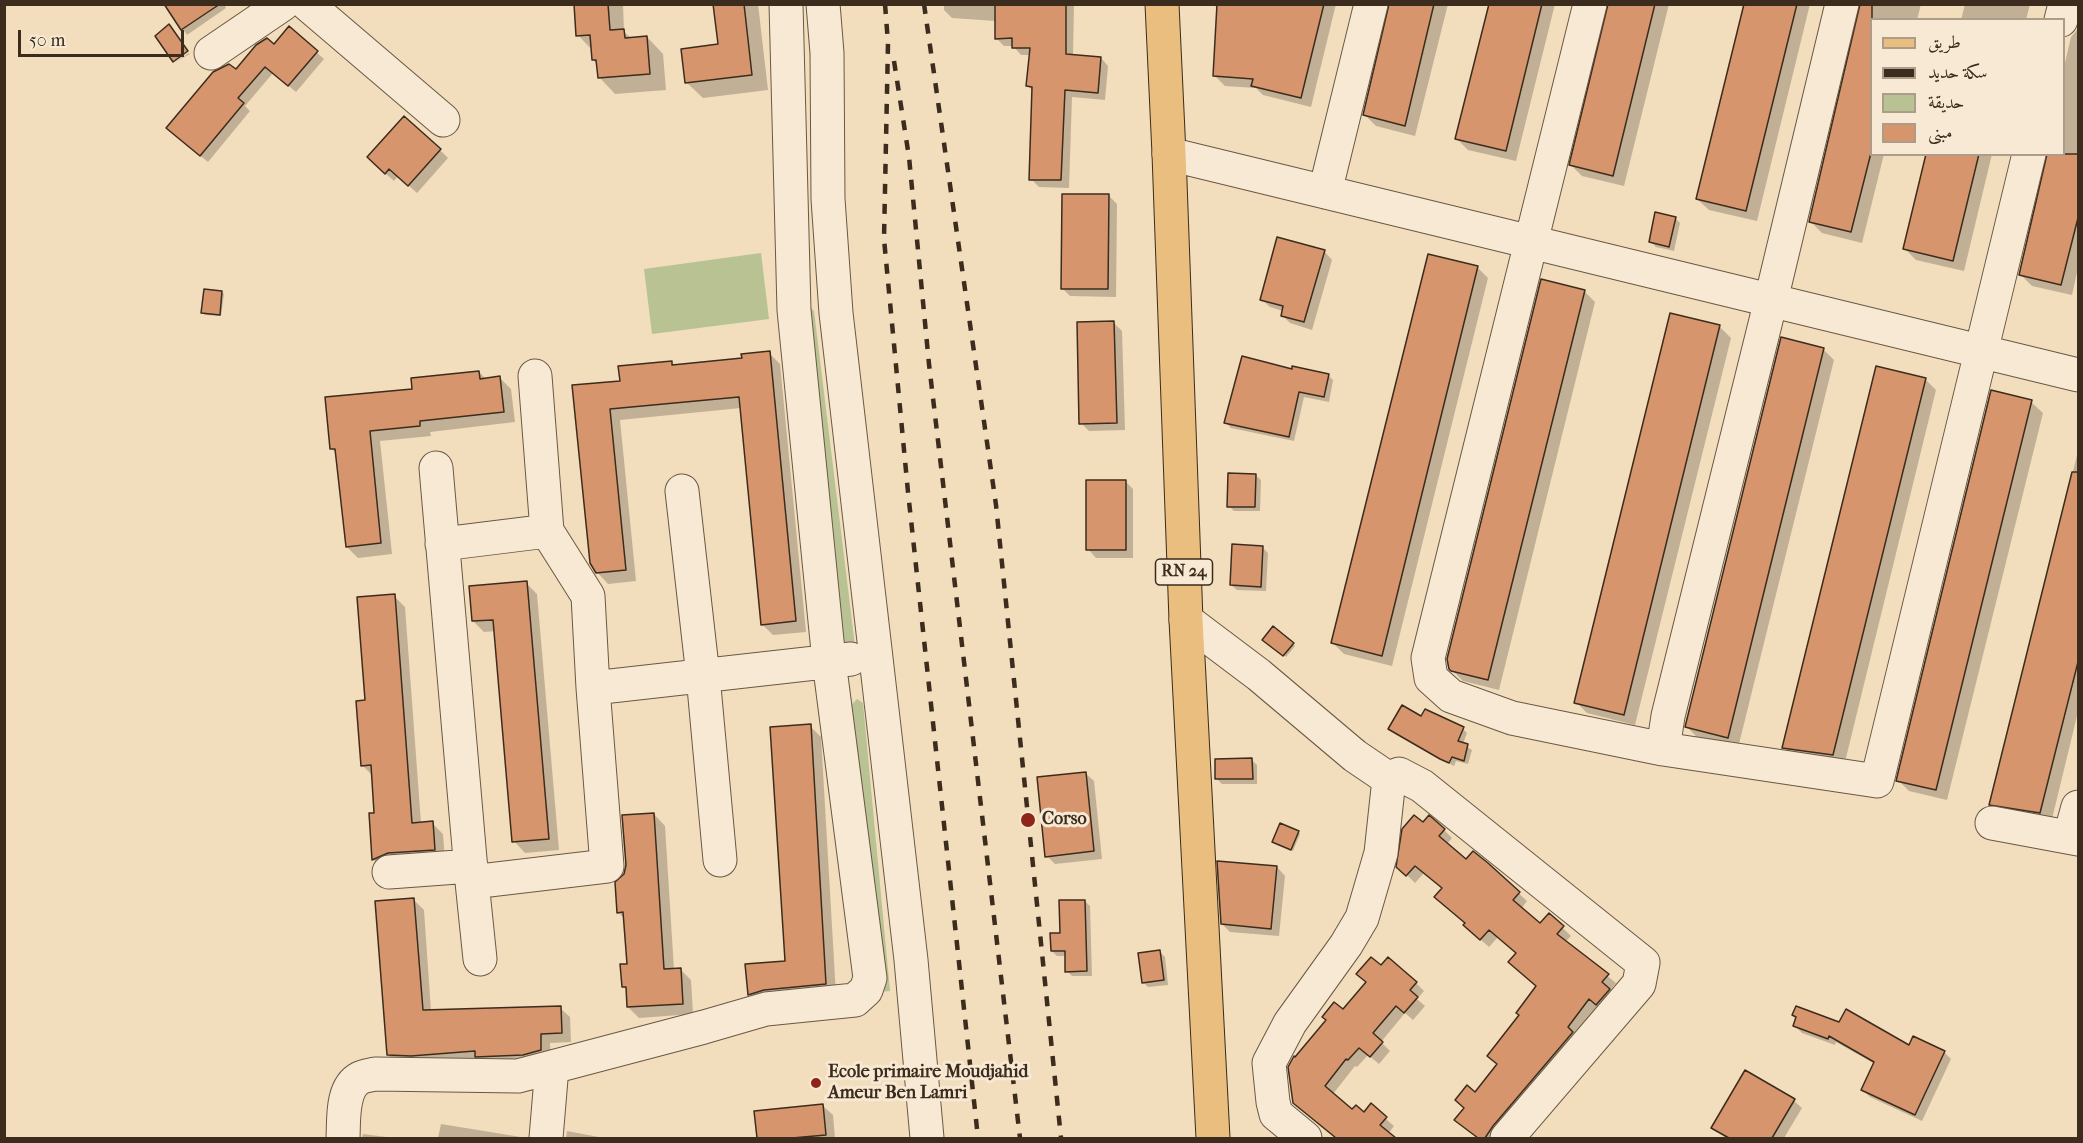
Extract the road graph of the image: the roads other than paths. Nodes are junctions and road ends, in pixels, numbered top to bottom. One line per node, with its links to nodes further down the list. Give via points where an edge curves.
1 (283, 4): 9 (street)
2 (307, 4): 10 (street)
3 (786, 4): 25 (street, via 794,310)
4 (823, 4): 24 (street, via 828,199 836,313)
5 (1162, 4): 11 (main road, RN 24)
6 (1371, 4): 13 (street)
7 (1590, 4): 14 (street)
8 (1842, 4): 15 (street)
9 (211, 53)
10 (443, 120)
11 (1169, 154): 13 (street); 23 (main road, RN 24)
12 (2029, 156): 16 (street)
13 (1324, 192): 14 (street)
14 (1531, 242): 15 (street); 28 (street, via 1428,658 1431,678 1451,696 1512,718)
15 (1771, 300): 16 (street); 28 (street)
16 (1982, 351): 17 (street); 28 (street, via 1877,782)
17 (2079, 375)
18 (535, 376): 21 (street)
19 (436, 468): 22 (street)
20 (682, 491): 26 (street)
21 (547, 531): 22 (street); 27 (street, via 588,596)
22 (442, 544): 34 (street)
23 (1186, 620): 29 (street); 40 (main road, RN 24)
24 (875, 656): 25 (street); 39 (street, via 911,960)
25 (829, 661): 26 (street); 36 (street, via 870,978 866,990 855,1000 766,1008)
26 (703, 676): 27 (street); 32 (street)
27 (593, 688): 34 (street, via 607,866)
28 (1663, 749)
29 (1389, 779): 41 (street, via 1381,853 1362,918 1290,1023 1269,1063 1276,1114); 42 (street, via 1399,774 1422,786 1643,963 1639,984)
30 (1992, 822): 31 (street)
31 (2076, 827)
32 (720, 860)
33 (389, 872): 34 (street)
34 (472, 874): 35 (street)
35 (480, 959)
36 (552, 1067): 37 (street, via 518,1076 375,1074 360,1078 351,1087 345,1105); 38 (street)
37 (343, 1138)
38 (546, 1138)
39 (927, 1138)
40 (1213, 1138)
41 (1305, 1138)
42 (1507, 1138)

